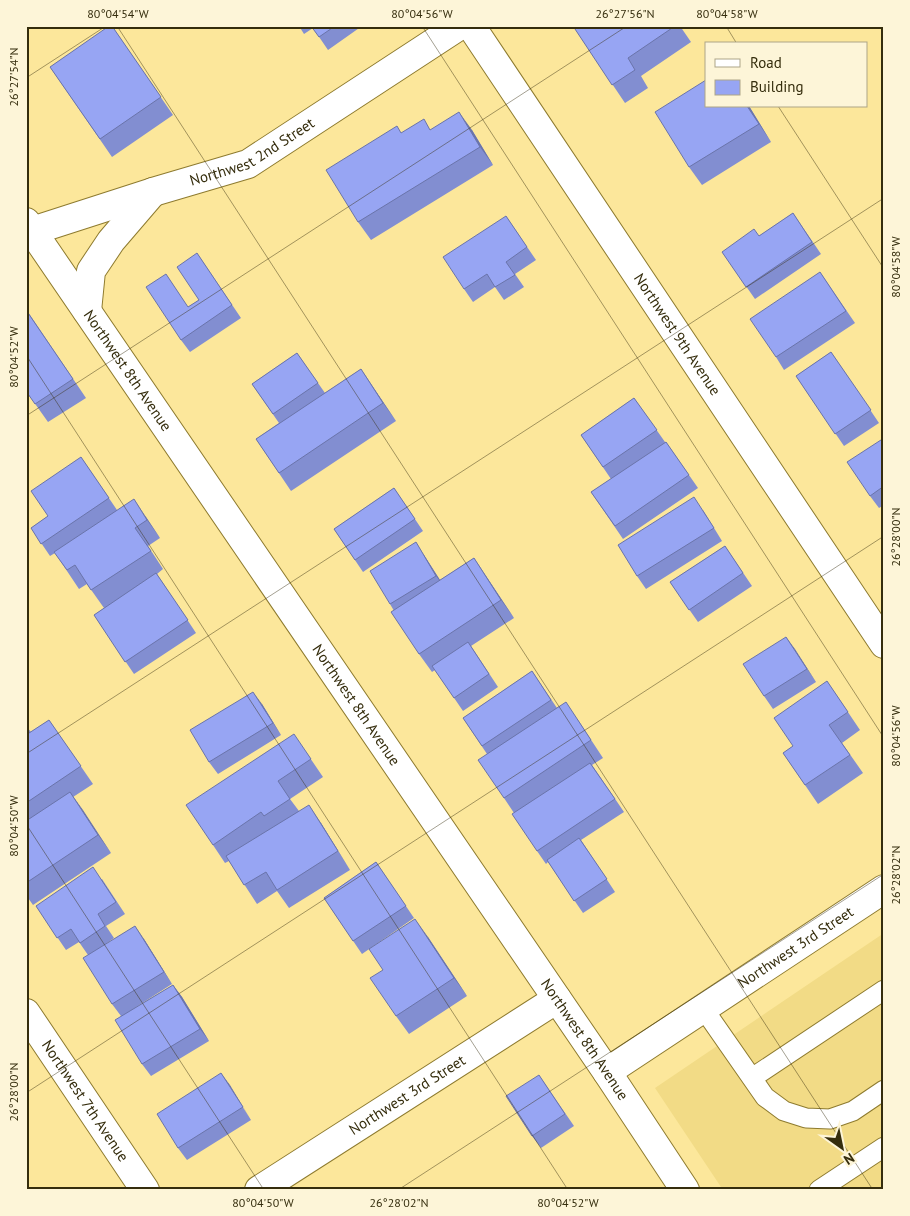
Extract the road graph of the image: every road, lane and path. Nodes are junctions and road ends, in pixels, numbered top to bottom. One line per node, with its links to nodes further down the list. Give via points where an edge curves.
1 (459, 26): 3 (street, Northwest 2nd Street, via 248,164)
2 (471, 26): 6 (street, Northwest 9th Avenue)
3 (153, 192): 4 (street, Northwest 2nd Street); 5 (street, via 91,270)
4 (28, 229): 5 (street, Northwest 8th Avenue)
5 (87, 311): 9 (street, Northwest 8th Avenue)
6 (884, 644)
7 (884, 889): 10 (street, Northwest 3rd Street)
8 (884, 990): 13 (lane)
9 (556, 999): 12 (street, Northwest 8th Avenue); 17 (street, Northwest 3rd Street)
10 (703, 1008): 12 (street, Northwest 3rd Street); 13 (lane)
11 (26, 1013): 16 (street, Northwest 7th Avenue)
12 (607, 1072): 18 (street, Northwest 8th Avenue)
13 (752, 1078): 14 (lane, via 765,1097 784,1111 806,1118 830,1119 853,1111)
14 (884, 1090)
15 (884, 1147): 19 (lane)
16 (145, 1190)
17 (259, 1190)
18 (685, 1190)
19 (819, 1190)

